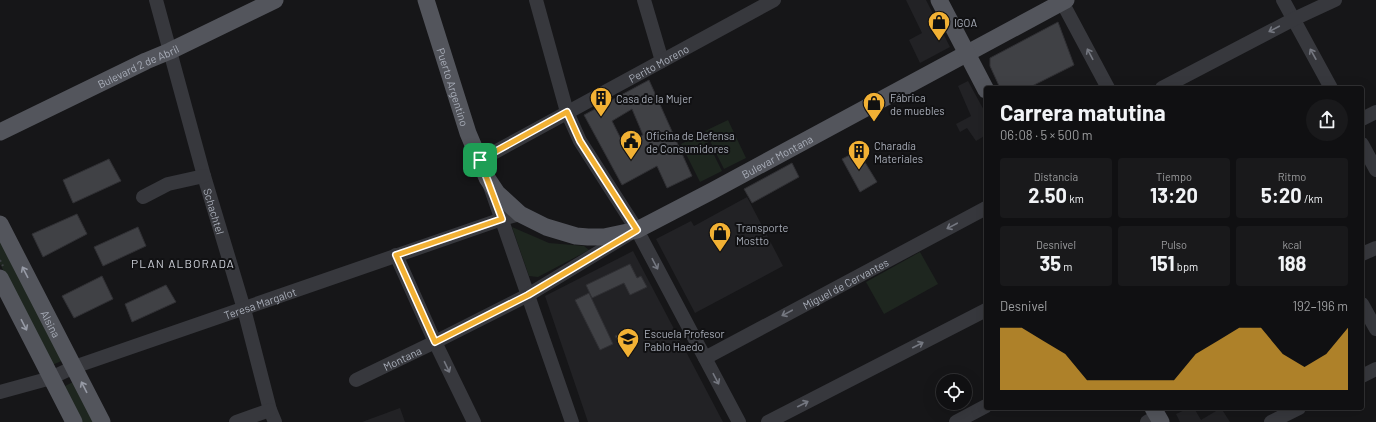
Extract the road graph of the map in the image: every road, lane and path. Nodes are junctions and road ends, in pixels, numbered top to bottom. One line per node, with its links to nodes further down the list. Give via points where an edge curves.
1 (156, 0): 12 (street, Schachtel)
2 (275, 0): 12 (main road, Bulevard 2 de Abril)
3 (426, 0): 24 (main road, Puerto Argentino, via 468,133)
4 (536, 0): 19 (street)
5 (644, 0): 14 (street)
6 (774, 0): 14 (street, Perito Moreno)
7 (939, 0): 13 (main road)
8 (1283, 0): 11 (street)
9 (1335, 0): 11 (street)
10 (1064, 1): 13 (main road, Bulevar Montana); 16 (street, one-way to 10)
11 (1294, 19): 17 (street, one-way to 17); 18 (street, one-way to 11)
12 (170, 51): 22 (main road, Bulevard 2 de Abril); 26 (street, Schachtel)
13 (966, 53): 15 (main road); 33 (main road, Bulevar Montana)
14 (662, 61): 19 (street, Perito Moreno)
15 (984, 86)
16 (1107, 86)
17 (1166, 86)
18 (1330, 86)
19 (567, 112): 24 (street, Perito Moreno); 33 (street, via 580,141)
20 (1376, 112): 21 (street)
21 (1364, 118)
22 (0, 132)
23 (1364, 148): 25 (street)
24 (480, 160): 27 (main road, Puerto Argentino)
25 (1376, 170)
26 (204, 176): 28 (street, via 168,184); 40 (street, Schachtel)
27 (487, 178): 30 (main road, Bulevar Montana, via 497,192); 31 (street, Puerto Argentino)
28 (143, 197)
29 (984, 209): 44 (street, Miguel de Cervantes, one-way to 44)
30 (520, 214): 31 (street, Teresa Margalot); 33 (main road, Bulevar Montana, via 546,227 576,236 604,237)
31 (502, 219): 36 (street, Teresa Margalot); 38 (street, Puerto Argentino)
32 (0, 224): 45 (main road, Alsina, one-way to 32)
33 (637, 230): 38 (street, Montana); 44 (street, one-way to 44)
34 (1376, 248): 35 (street)
35 (1364, 253)
36 (396, 255): 40 (street, Teresa Margalot); 43 (street)
37 (0, 278): 48 (main road, one-way to 48)
38 (528, 295): 43 (street, Montana); 59 (street, Puerto Argentino)
39 (1364, 308): 42 (street)
40 (244, 309): 45 (street, Teresa Margalot); 54 (street, Schachtel)
41 (984, 311): 61 (street, one-way to 41)
42 (1376, 329)
43 (435, 342): 49 (street, Montana); 58 (street, one-way to 58)
44 (704, 358): 60 (street, one-way to 60)
45 (74, 367): 48 (street, Teresa Margalot); 56 (main road, Alsina, one-way to 45)
46 (1376, 369): 47 (street)
47 (1364, 375)
48 (51, 378): 50 (street, Teresa Margalot); 55 (main road)
49 (356, 380)
50 (0, 392)
51 (984, 407): 62 (street)
52 (1295, 410): 53 (street)
53 (1285, 415): 63 (street)
54 (273, 416): 57 (street)
55 (74, 422)
56 (102, 422)
57 (236, 422)
58 (474, 422)
59 (572, 422)
60 (739, 422)
61 (768, 422)
62 (956, 422)
63 (1271, 422)

